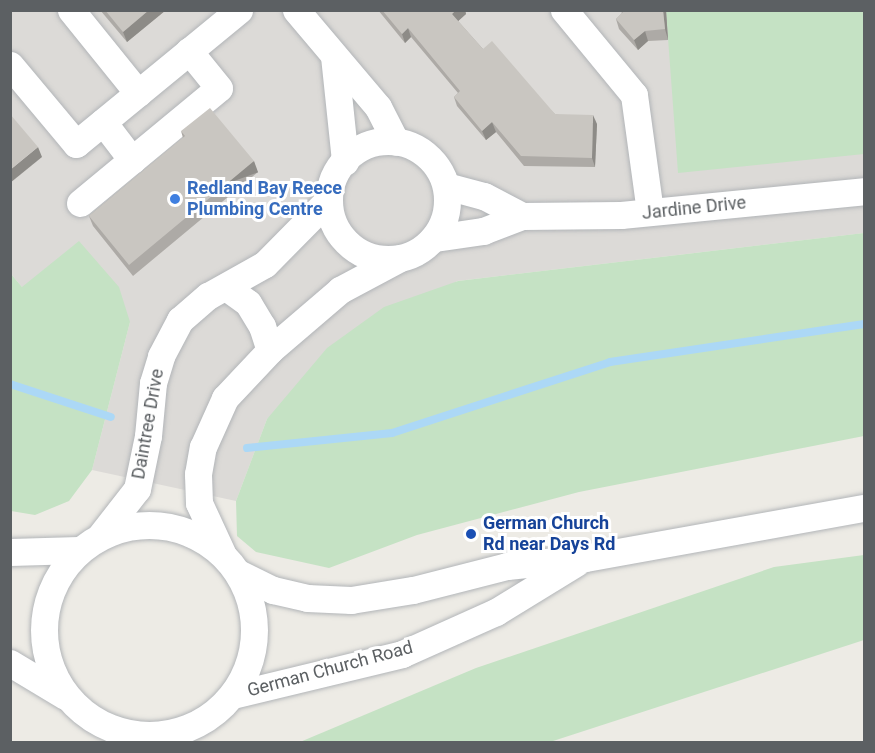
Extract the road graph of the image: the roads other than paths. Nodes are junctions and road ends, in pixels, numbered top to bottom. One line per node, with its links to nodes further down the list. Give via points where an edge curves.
1 (70, 10): 8 (street)
2 (239, 10): 5 (street)
3 (564, 10): 17 (street, via 634,95)
4 (305, 14): 6 (street)
5 (189, 51): 8 (street); 11 (street, via 219,88)
6 (334, 56): 10 (street, via 378,106); 12 (street)
7 (10, 65): 9 (street, via 76,144)
8 (138, 93): 9 (street)
9 (103, 122): 11 (street)
10 (396, 142): 12 (street, via 359,149); 13 (street, via 427,156)
11 (132, 160): 16 (street)
12 (345, 161): 15 (street, via 336,172)
13 (446, 186): 18 (street, via 484,196); 19 (street, via 448,204)
14 (864, 191): 17 (street, Jardine Drive)
15 (329, 199): 20 (street, via 339,233 351,246 383,259); 21 (street, Daintree Drive, via 265,264)
16 (80, 203)
17 (650, 212): 18 (street, Jardine Drive)
18 (522, 216): 19 (street, via 483,231)
19 (435, 238): 20 (street, via 420,251)
20 (400, 258): 22 (street, via 340,290)
21 (226, 287): 22 (street, via 248,303 262,326); 24 (street, Daintree Drive, via 208,296 180,320 161,356 153,383 137,489)
22 (270, 351): 28 (street, via 225,398 203,447 199,503)
23 (864, 508): 27 (street, German Church Road)
24 (101, 535): 25 (street); 28 (street, via 132,526 165,525 196,535)
25 (79, 550): 26 (street); 31 (street, via 58,575 46,606 43,638 51,670)
26 (10, 552)
27 (585, 558): 28 (street, German Church Road, via 507,566 413,590 351,600 307,598 273,590); 30 (street, German Church Road, via 496,612 402,654)
28 (230, 563): 30 (street, via 252,603 255,635 249,667)
29 (10, 663): 31 (street)
30 (233, 695): 32 (street, via 208,719 176,733)
31 (68, 698): 32 (street)
32 (105, 735)

